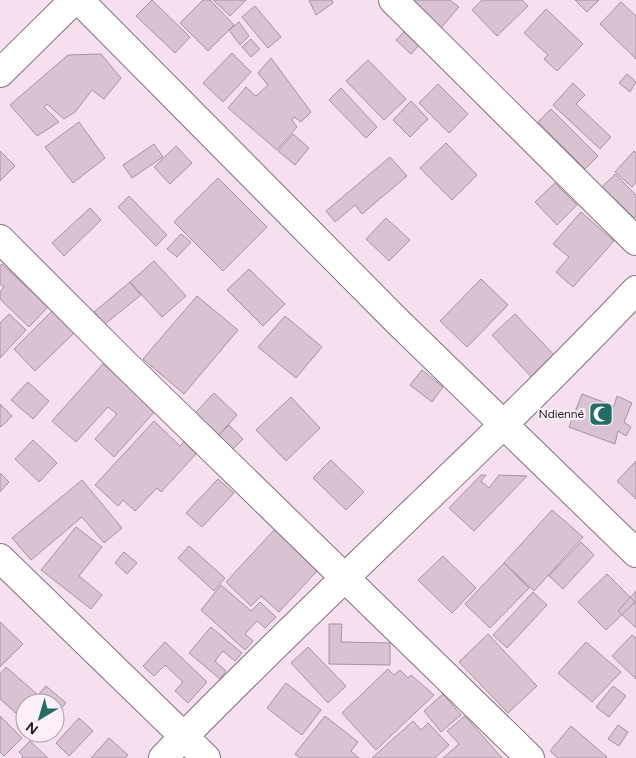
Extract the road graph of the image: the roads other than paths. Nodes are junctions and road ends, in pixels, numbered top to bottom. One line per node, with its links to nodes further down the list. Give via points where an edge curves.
1 (74, 0): 4 (street)
2 (79, 0): 8 (street)
3 (393, 0): 6 (street)
4 (0, 73)
5 (0, 238): 11 (street)
6 (636, 241)
7 (636, 290): 8 (street)
8 (503, 424): 9 (street); 11 (street)
9 (636, 553)
10 (0, 558): 12 (street)
11 (344, 578): 12 (street); 15 (street)
12 (184, 737): 13 (street); 14 (street)
13 (164, 758)
14 (206, 758)
15 (530, 758)

